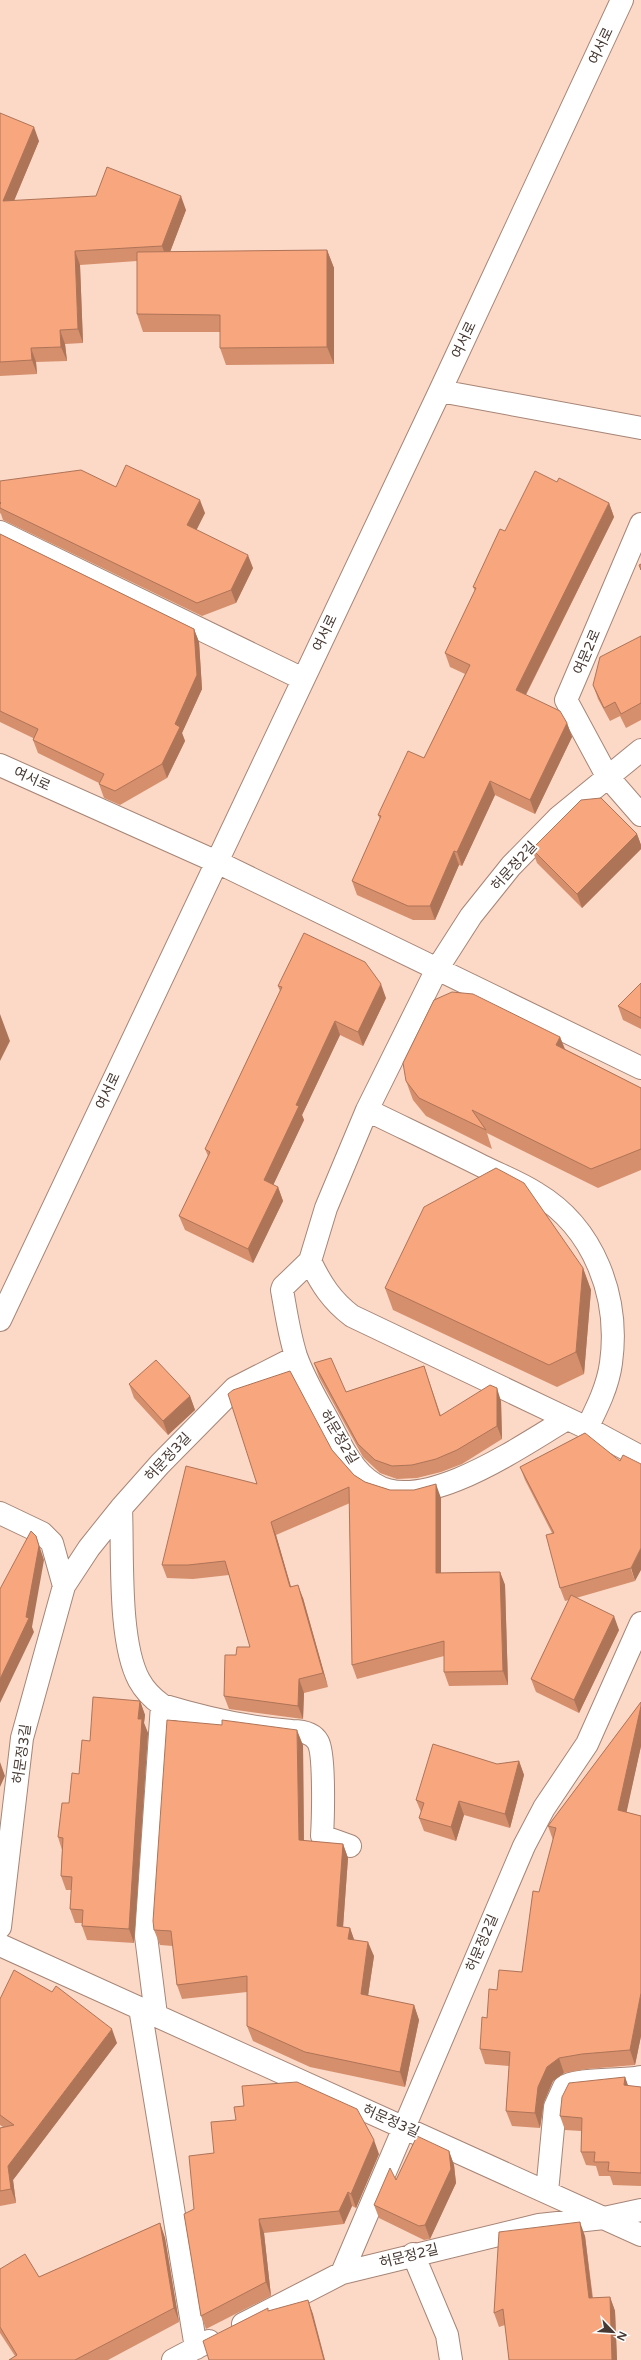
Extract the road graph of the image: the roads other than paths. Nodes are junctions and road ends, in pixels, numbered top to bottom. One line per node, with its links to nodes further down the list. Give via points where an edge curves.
1 (622, 0): 2 (street, 여서로)
2 (440, 391): 3 (street); 6 (street, 여서로)
3 (641, 428)
4 (641, 524): 9 (street, 여문2로, via 566,700)
5 (0, 532): 6 (street)
6 (303, 679): 11 (street, 여서로)
7 (641, 750): 9 (street, 허문정2길)
8 (0, 765): 11 (street, 여서로)
9 (607, 776): 10 (street); 12 (street, 허문정2길, via 559,817 511,866 471,916)
10 (641, 815)
11 (217, 862): 12 (street); 16 (street, 여서로)
12 (437, 969): 13 (street); 14 (street, 허문정2길)
13 (641, 1068)
14 (367, 1110): 15 (street, 허문정2길, via 326,1208); 19 (street, via 537,1193 573,1223 588,1243 602,1272 611,1300 613,1331 611,1364 602,1397)
15 (310, 1261): 17 (street, 허문정2길, via 282,1290); 18 (street, via 333,1300 352,1316)
16 (0, 1320)
17 (296, 1357): 18 (street, 허문정2길, via 346,1455 367,1480 390,1490 420,1491 452,1482 487,1466); 21 (street, 허문정3길, via 235,1388 160,1464)
18 (567, 1419): 19 (street)
19 (587, 1428): 20 (street)
20 (641, 1457)
21 (121, 1508): 23 (street, 허문정3길, via 89,1548); 25 (street, via 126,1634 139,1680 149,1695)
22 (0, 1513): 23 (street, via 42,1533 52,1543)
23 (64, 1586): 27 (street, 허문정3길, via 22,1738)
24 (641, 1623): 31 (street, 허문정2길, via 587,1744 544,1808 524,1846)
25 (162, 1705): 26 (street, via 208,1719 258,1729 303,1731 312,1735 319,1743 323,1791 322,1836); 29 (street, via 146,1936)
26 (350, 1846)
27 (0, 1927)
28 (0, 1945): 29 (street, 허문정3길)
29 (148, 2012): 31 (street, 허문정3길); 38 (street)
30 (641, 2077): 32 (street, via 574,2083 564,2087 555,2108)
31 (404, 2128): 32 (street, 허문정3길); 37 (street, 허문정2길)
32 (547, 2192): 34 (street, 허문정3길)
33 (641, 2210): 34 (street, 허문정2길)
34 (604, 2218): 35 (street, 허문정3길); 36 (street, 허문정2길, via 539,2225)
35 (641, 2235)
36 (413, 2254): 37 (street, 허문정2길); 40 (street, via 447,2335)
37 (342, 2273): 38 (street, 허문정2길)
38 (196, 2348): 39 (street, 허문정2길)
39 (173, 2360)
40 (451, 2360)

